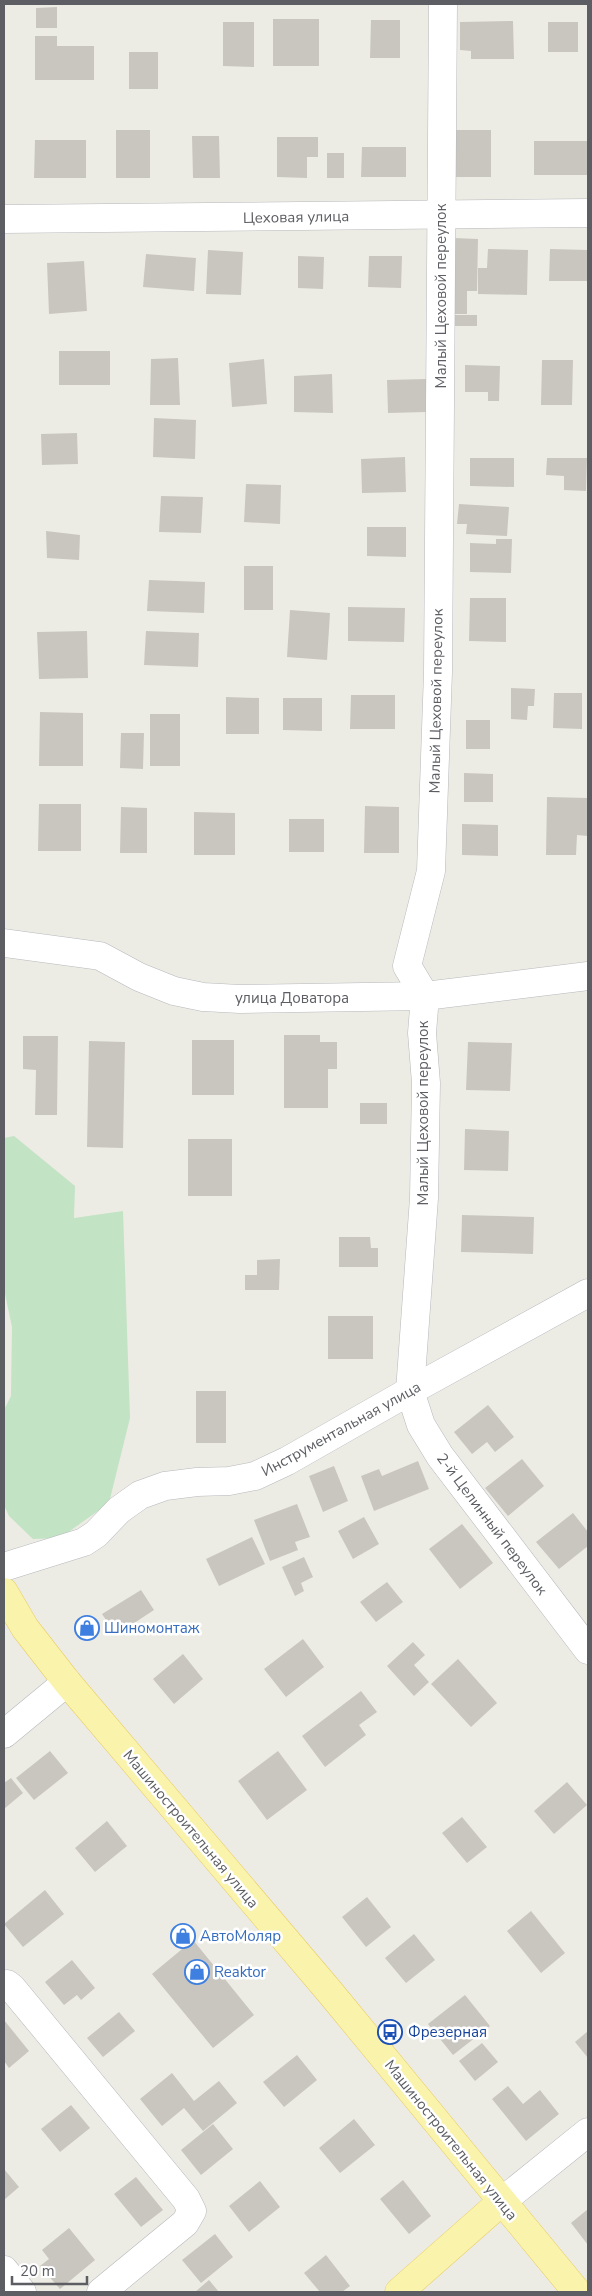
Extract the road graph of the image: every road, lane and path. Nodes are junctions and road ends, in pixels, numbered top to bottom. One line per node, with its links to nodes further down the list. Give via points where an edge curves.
1 (443, 4): 3 (street, Малый Цеховой переулок)
2 (588, 213): 3 (street, Цеховая улица)
3 (441, 216): 4 (street, Цеховая улица); 7 (street, Малый Цеховой переулок, via 438,672 431,871 407,966)
4 (4, 220)
5 (4, 944): 7 (street, улица Доватора, via 100,956 174,991 203,997 275,1000)
6 (588, 976): 7 (street, улица Доватора)
7 (425, 996): 9 (street, Малый Цеховой переулок, via 422,1033 426,1083 424,1198)
8 (588, 1293): 9 (street, Инструментальная улица)
9 (410, 1391): 10 (street, Инструментальная улица, via 287,1462 255,1476 165,1486 140,1495 84,1542); 12 (street, 2-й Целинный переулок, via 421,1425 440,1456)
10 (4, 1566)
11 (4, 1592): 13 (main road, Машиностроительная улица, via 25,1628)
12 (588, 1650)
13 (67, 1682): 14 (street); 17 (main road, Машиностроительная улица, via 329,1991)
14 (4, 1734)
15 (4, 1985): 20 (street, via 12,1988 186,2198 192,2211 185,2223)
16 (588, 2132): 17 (street)
17 (502, 2202): 21 (main road); 22 (main road, Машиностроительная улица)
18 (4, 2270): 19 (street)
19 (22, 2292)
20 (101, 2292)
21 (399, 2292)
22 (577, 2292)

